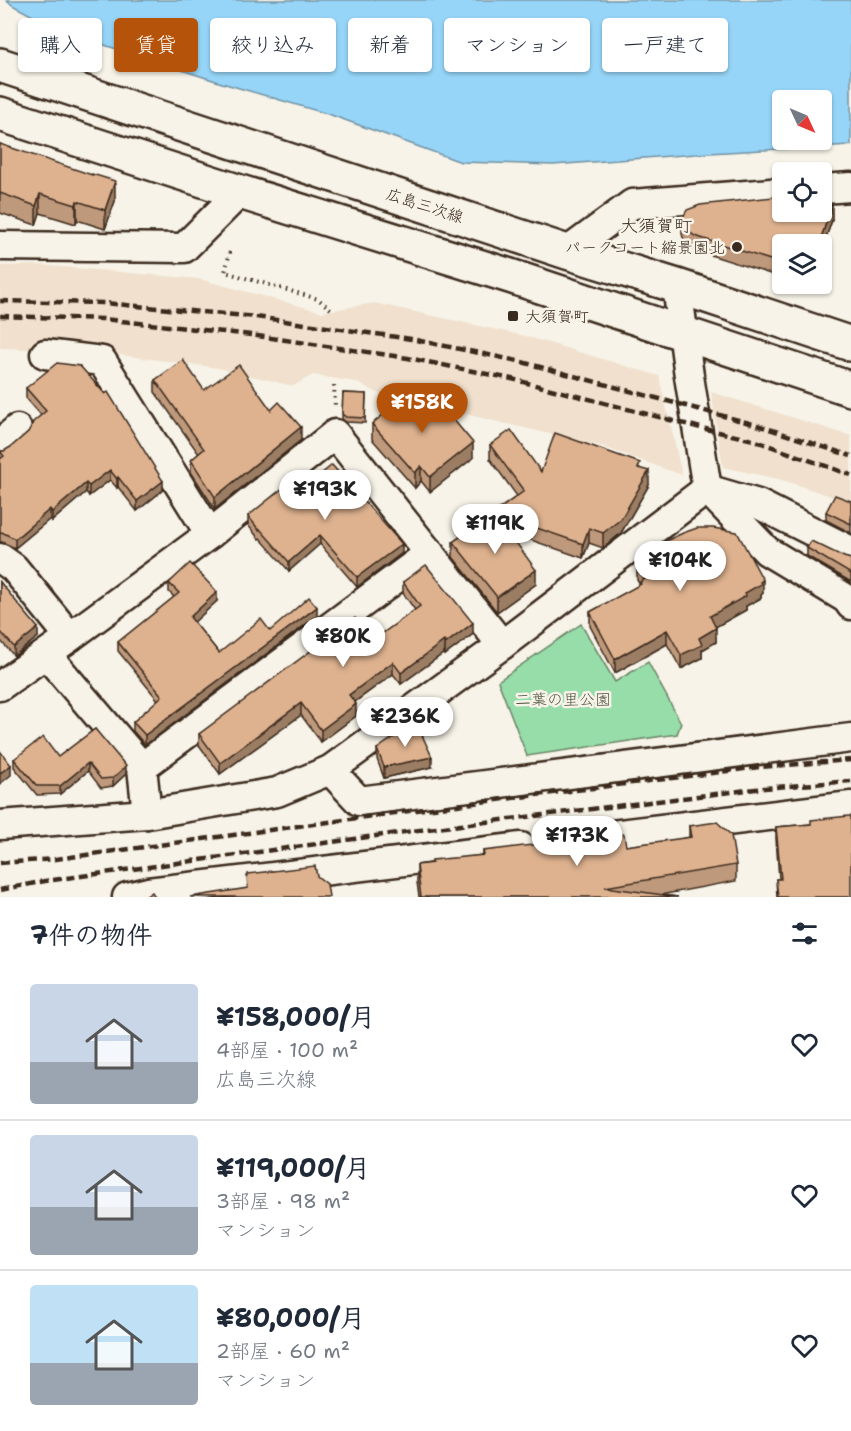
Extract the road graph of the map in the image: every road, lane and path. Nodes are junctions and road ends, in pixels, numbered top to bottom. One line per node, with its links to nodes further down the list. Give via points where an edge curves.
1 (0, 65): 9 (main road, 広島三次線)
2 (0, 114): 5 (main road)
3 (851, 187): 4 (street)
4 (832, 188)
5 (240, 192): 7 (street, via 184,248); 12 (main road)
6 (772, 193): 9 (street, via 632,204)
7 (0, 246)
8 (230, 252): 11 (path, via 225,272 318,298)
9 (567, 252): 10 (main road, 広島三次線)
10 (677, 286): 12 (street); 13 (main road, 広島三次線)
11 (333, 311)
12 (683, 332): 15 (main road); 16 (street)
13 (851, 344)
14 (45, 354): 17 (street, via 102,361)
15 (851, 388)
16 (707, 489): 18 (street, via 758,504); 21 (street, via 767,551); 23 (street)
17 (210, 534): 19 (street, via 335,434); 22 (street)
18 (851, 551)
19 (430, 553): 23 (street); 27 (street)
20 (0, 558): 22 (street, via 14,568)
21 (851, 605)
22 (70, 636): 24 (street)
23 (502, 645): 28 (street)
24 (46, 654): 25 (street); 27 (street)
25 (0, 686)
26 (851, 738): 28 (street, via 359,801)
27 (142, 767): 30 (street)
28 (330, 770): 30 (street, via 277,792)
29 (851, 806): 32 (street)
30 (147, 814): 31 (street)
31 (0, 825)
32 (127, 897)

